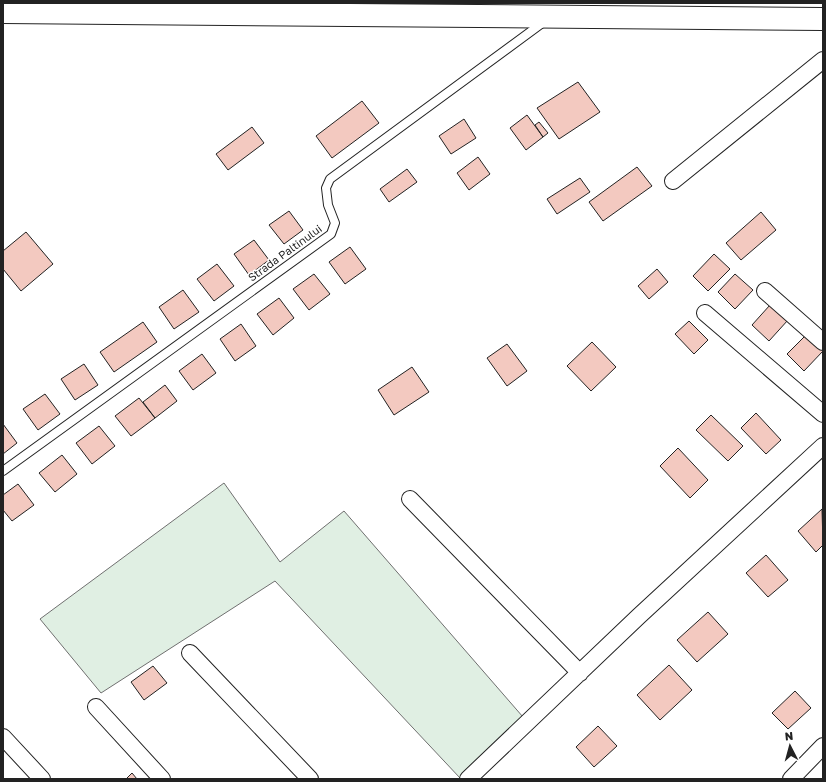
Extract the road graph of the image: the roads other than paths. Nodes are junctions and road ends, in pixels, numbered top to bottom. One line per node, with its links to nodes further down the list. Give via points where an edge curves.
1 (3, 12): 2 (main road)
2 (552, 16): 3 (main road); 11 (lane, Strada Paltinului, via 330,179 326,188 328,205 335,223 331,234)
3 (823, 19)
4 (823, 60): 5 (street)
5 (674, 181)
6 (765, 292): 8 (street)
7 (705, 313): 9 (street)
8 (823, 342)
9 (823, 414)
10 (823, 446): 14 (street)
11 (3, 471)
12 (410, 498): 14 (street)
13 (190, 653): 20 (street)
14 (580, 673): 21 (street)
15 (96, 707): 19 (street)
16 (3, 737): 18 (street)
17 (823, 746): 22 (street)
18 (42, 779)
19 (162, 779)
20 (310, 779)
21 (468, 779)
22 (791, 779)

